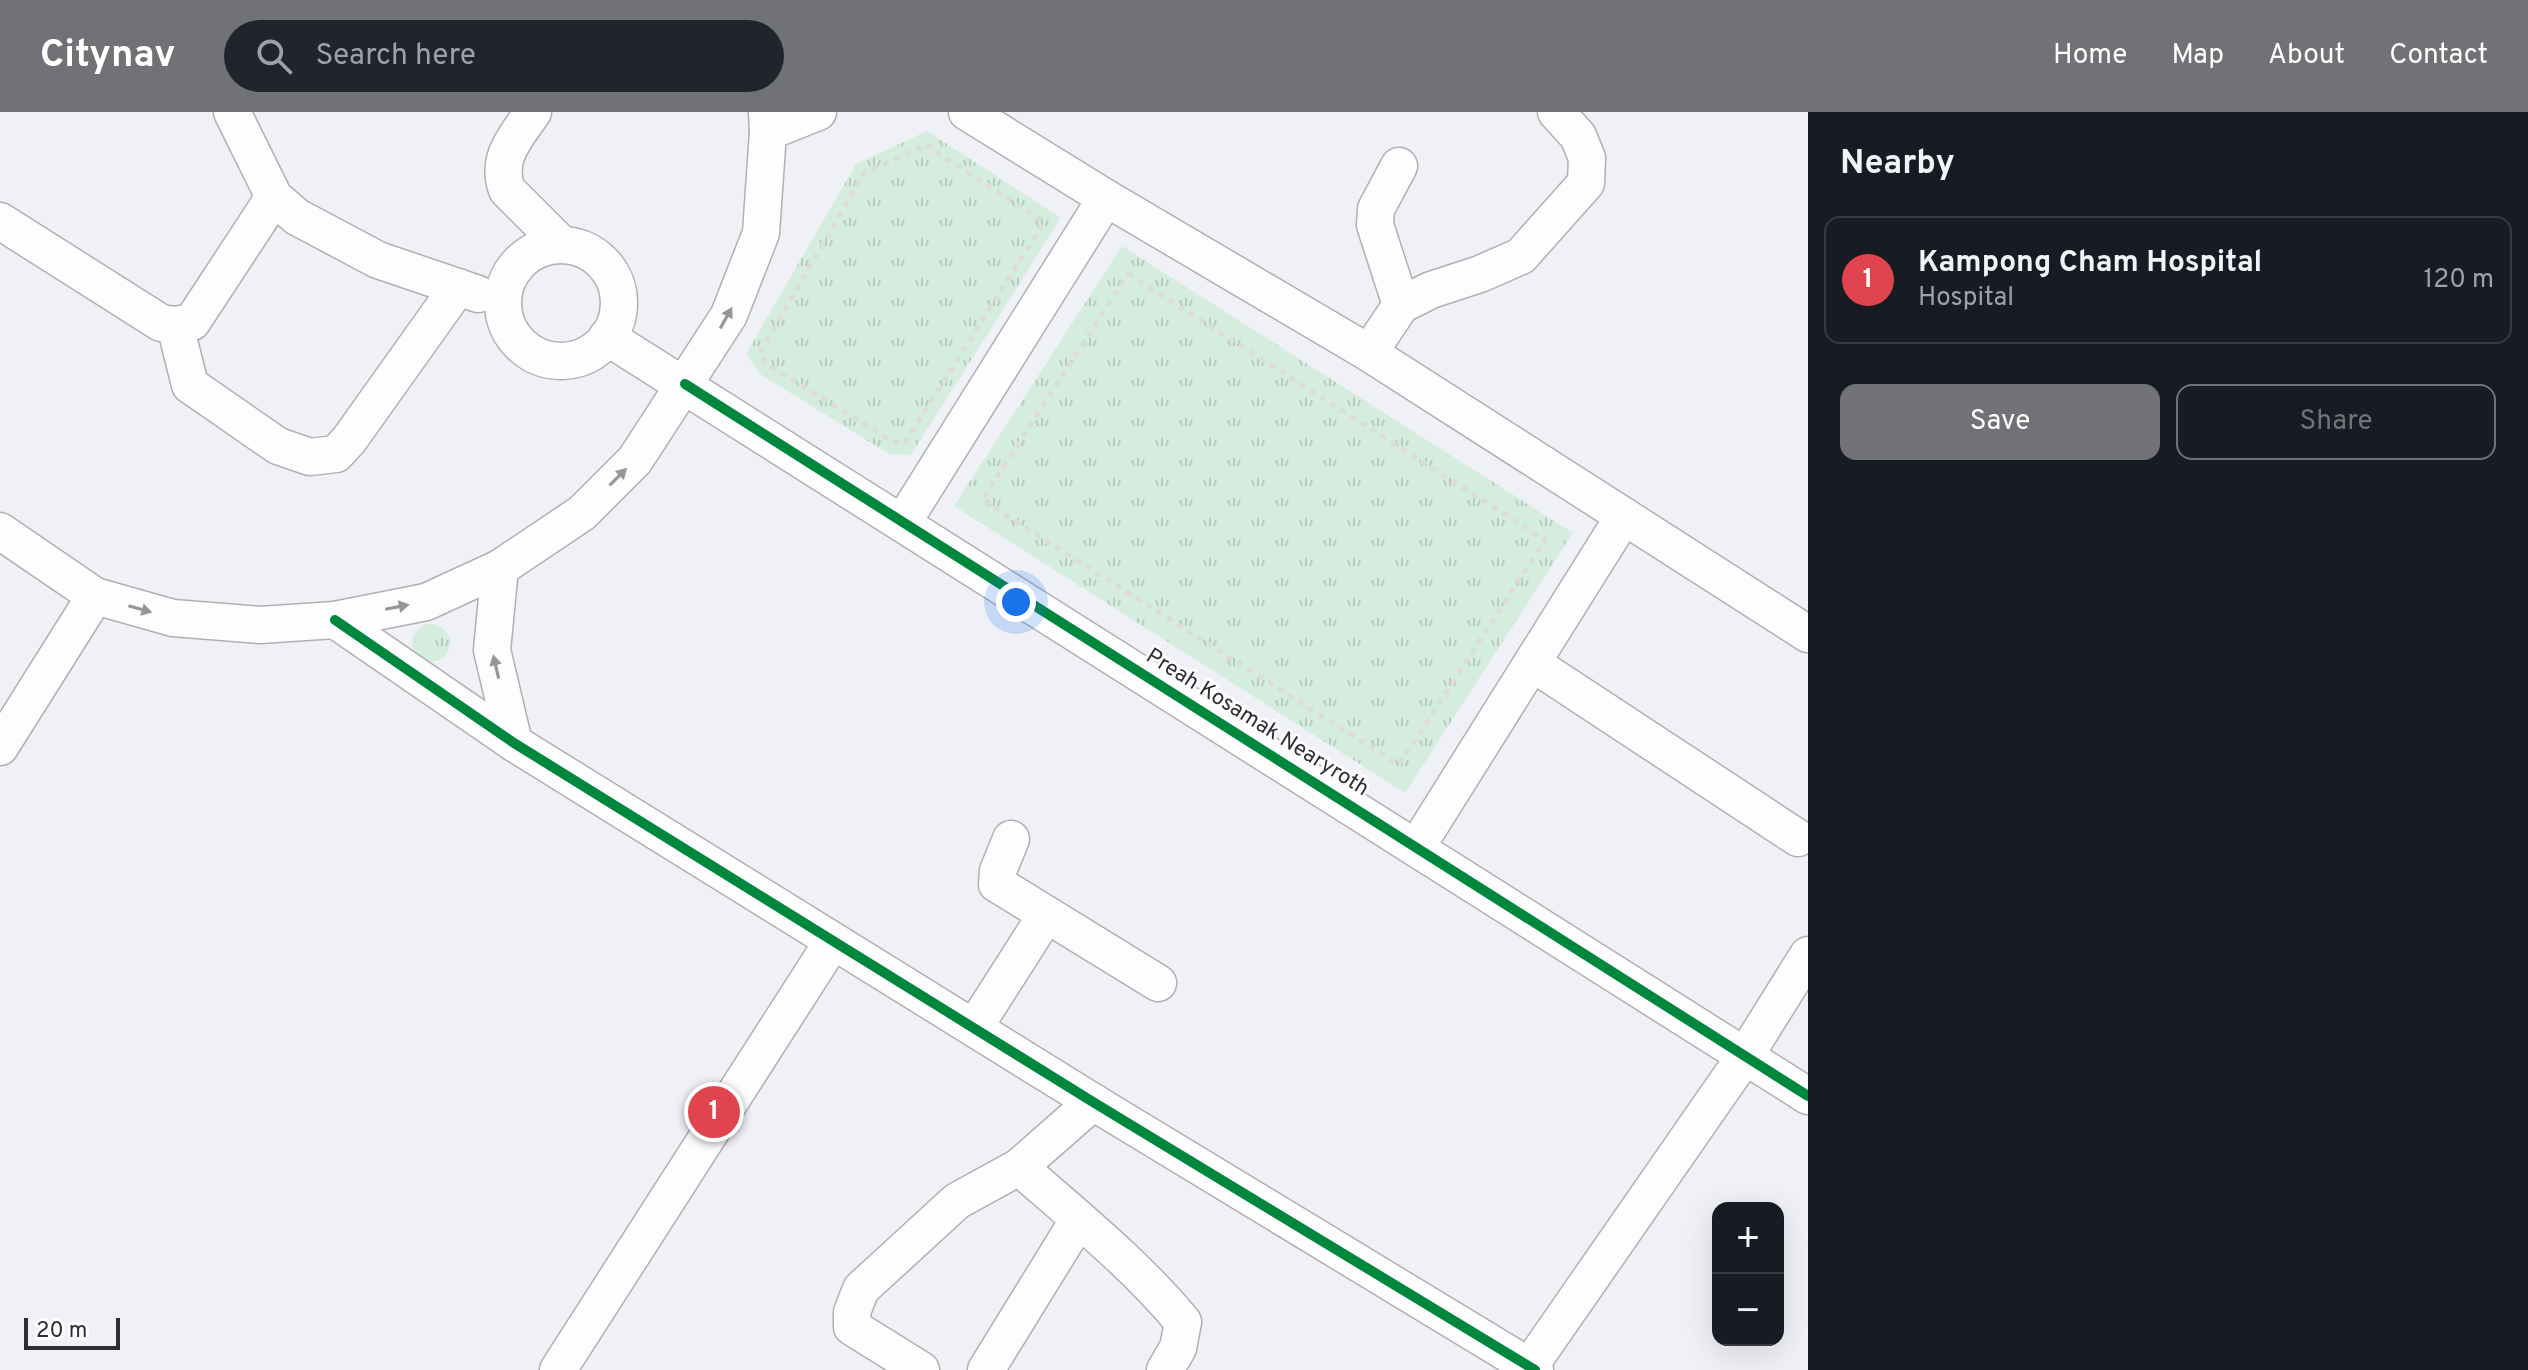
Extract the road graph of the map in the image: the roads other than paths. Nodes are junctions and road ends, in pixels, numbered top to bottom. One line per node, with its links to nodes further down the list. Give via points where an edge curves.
1 (232, 112): 8 (street)
2 (533, 112): 11 (street, via 508,149 502,178 507,190)
3 (818, 112): 6 (street)
4 (967, 112): 9 (street)
5 (1556, 112): 14 (street, via 1578,136 1587,158 1586,183 1521,256)
6 (768, 122): 18 (street, one-way to 6, via 729,315 761,233)
7 (1399, 166): 14 (street, via 1376,209 1375,225)
8 (274, 197): 12 (street, via 297,217 378,260); 15 (street, via 192,322)
9 (1106, 198): 17 (street); 20 (street)
10 (0, 221): 15 (street, via 161,323)
11 (562, 245): 13 (street, via 543,247 521,262 506,284); 16 (street, via 596,256 612,277 619,303)
12 (458, 287): 13 (street); 15 (street, via 336,454 310,457 278,446 190,385)
13 (502, 302): 16 (street, via 513,336 542,357 578,357)
14 (1401, 305): 17 (street)
15 (175, 325)
16 (607, 337): 18 (street, Preah Kosamak Nearyroth)
17 (1369, 353): 19 (street)
18 (685, 384): 20 (street, Preah Kosamak Nearyroth); 22 (street, one-way to 18, via 582,513 635,460)
19 (1624, 516): 25 (street); 26 (street)
20 (903, 522): 31 (street, Preah Kosamak Nearyroth)
21 (0, 531): 23 (street)
22 (500, 568): 24 (street, one-way to 22, via 426,602); 27 (street, one-way to 22, via 492,650)
23 (95, 596): 24 (street, one-way to 24, via 173,618 260,625); 28 (street)
24 (335, 620): 27 (street)
25 (1808, 634)
26 (1532, 663): 29 (street); 31 (street)
27 (514, 743): 33 (street)
28 (0, 747)
29 (1798, 838)
30 (1011, 839): 32 (street, via 997,884)
31 (1416, 848): 37 (street, Preah Kosamak Nearyroth)
32 (1046, 915): 35 (street); 36 (street)
33 (833, 941): 36 (street); 43 (street)
34 (1808, 955): 37 (street)
35 (1158, 983)
36 (974, 1028): 39 (street)
37 (1745, 1056): 38 (street, Preah Kosamak Nearyroth); 42 (street)
38 (1808, 1096)
39 (1093, 1102): 40 (street); 42 (street)
40 (1019, 1167): 41 (street); 44 (street, via 957,1201 861,1289 852,1327)
41 (1079, 1219): 45 (street); 46 (street, via 1183,1322 1178,1348)
42 (1531, 1369)
43 (558, 1370)
44 (921, 1370)
45 (986, 1370)
46 (1165, 1370)

